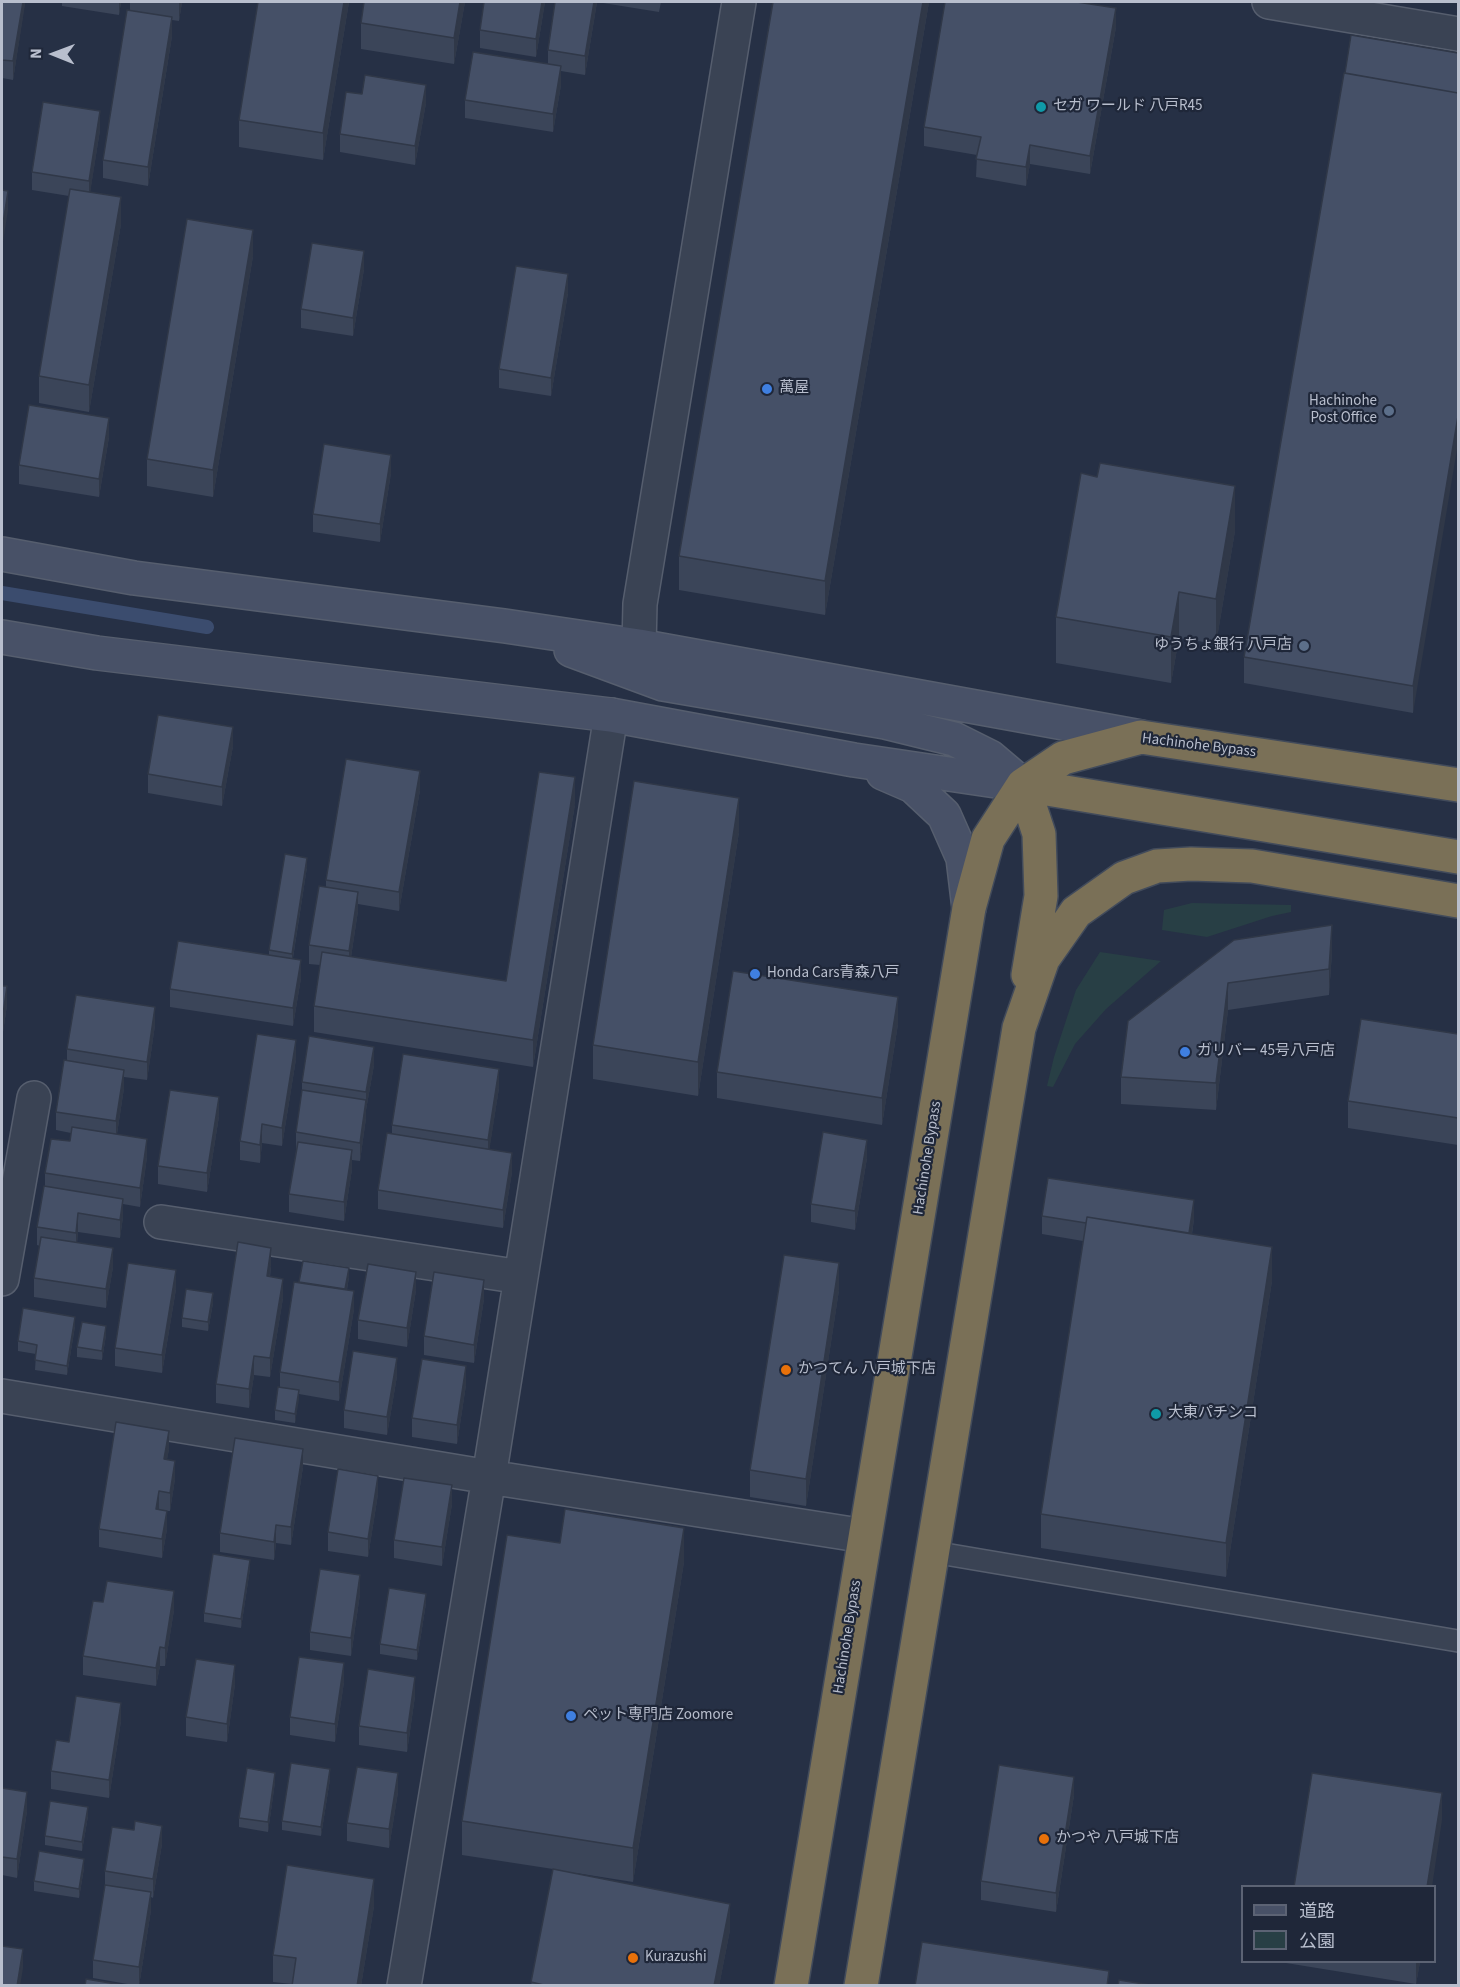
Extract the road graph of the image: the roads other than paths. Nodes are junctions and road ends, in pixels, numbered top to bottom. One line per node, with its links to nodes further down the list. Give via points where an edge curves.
1 (739, 2): 7 (street, via 640,604)
2 (1269, 2): 3 (street)
3 (1458, 34)
4 (2, 554): 5 (street, via 134,578)
5 (506, 626): 7 (street); 11 (street, via 663,684 885,722 954,739 990,757)
6 (2, 637): 8 (street, via 97,653)
7 (639, 646): 9 (street)
8 (611, 715): 10 (street); 19 (street)
9 (1141, 737): 11 (highway, Hachinohe Bypass, via 1063,758); 12 (highway, Hachinohe Bypass)
10 (854, 760): 11 (street); 15 (street, via 913,786 944,815 963,858)
11 (1023, 785): 13 (highway); 15 (highway, Hachinohe Bypass, via 988,839); 16 (highway, via 1039,834 1041,896)
12 (1458, 785)
13 (1458, 857)
14 (1458, 901): 16 (highway, via 1252,866 1157,866 1124,878 1076,912 1043,959)
15 (969, 908): 23 (highway, Hachinohe Bypass)
16 (1019, 1028): 24 (highway)
17 (34, 1098): 20 (street)
18 (161, 1222): 19 (street)
19 (521, 1277): 22 (street)
20 (2, 1279)
21 (2, 1396): 22 (street)
22 (489, 1477): 23 (street); 26 (street)
23 (865, 1536): 27 (highway, Hachinohe Bypass)
24 (933, 1552): 25 (lane); 28 (highway)
25 (1458, 1641)
26 (404, 1986)
27 (791, 1986)
28 (861, 1986)

